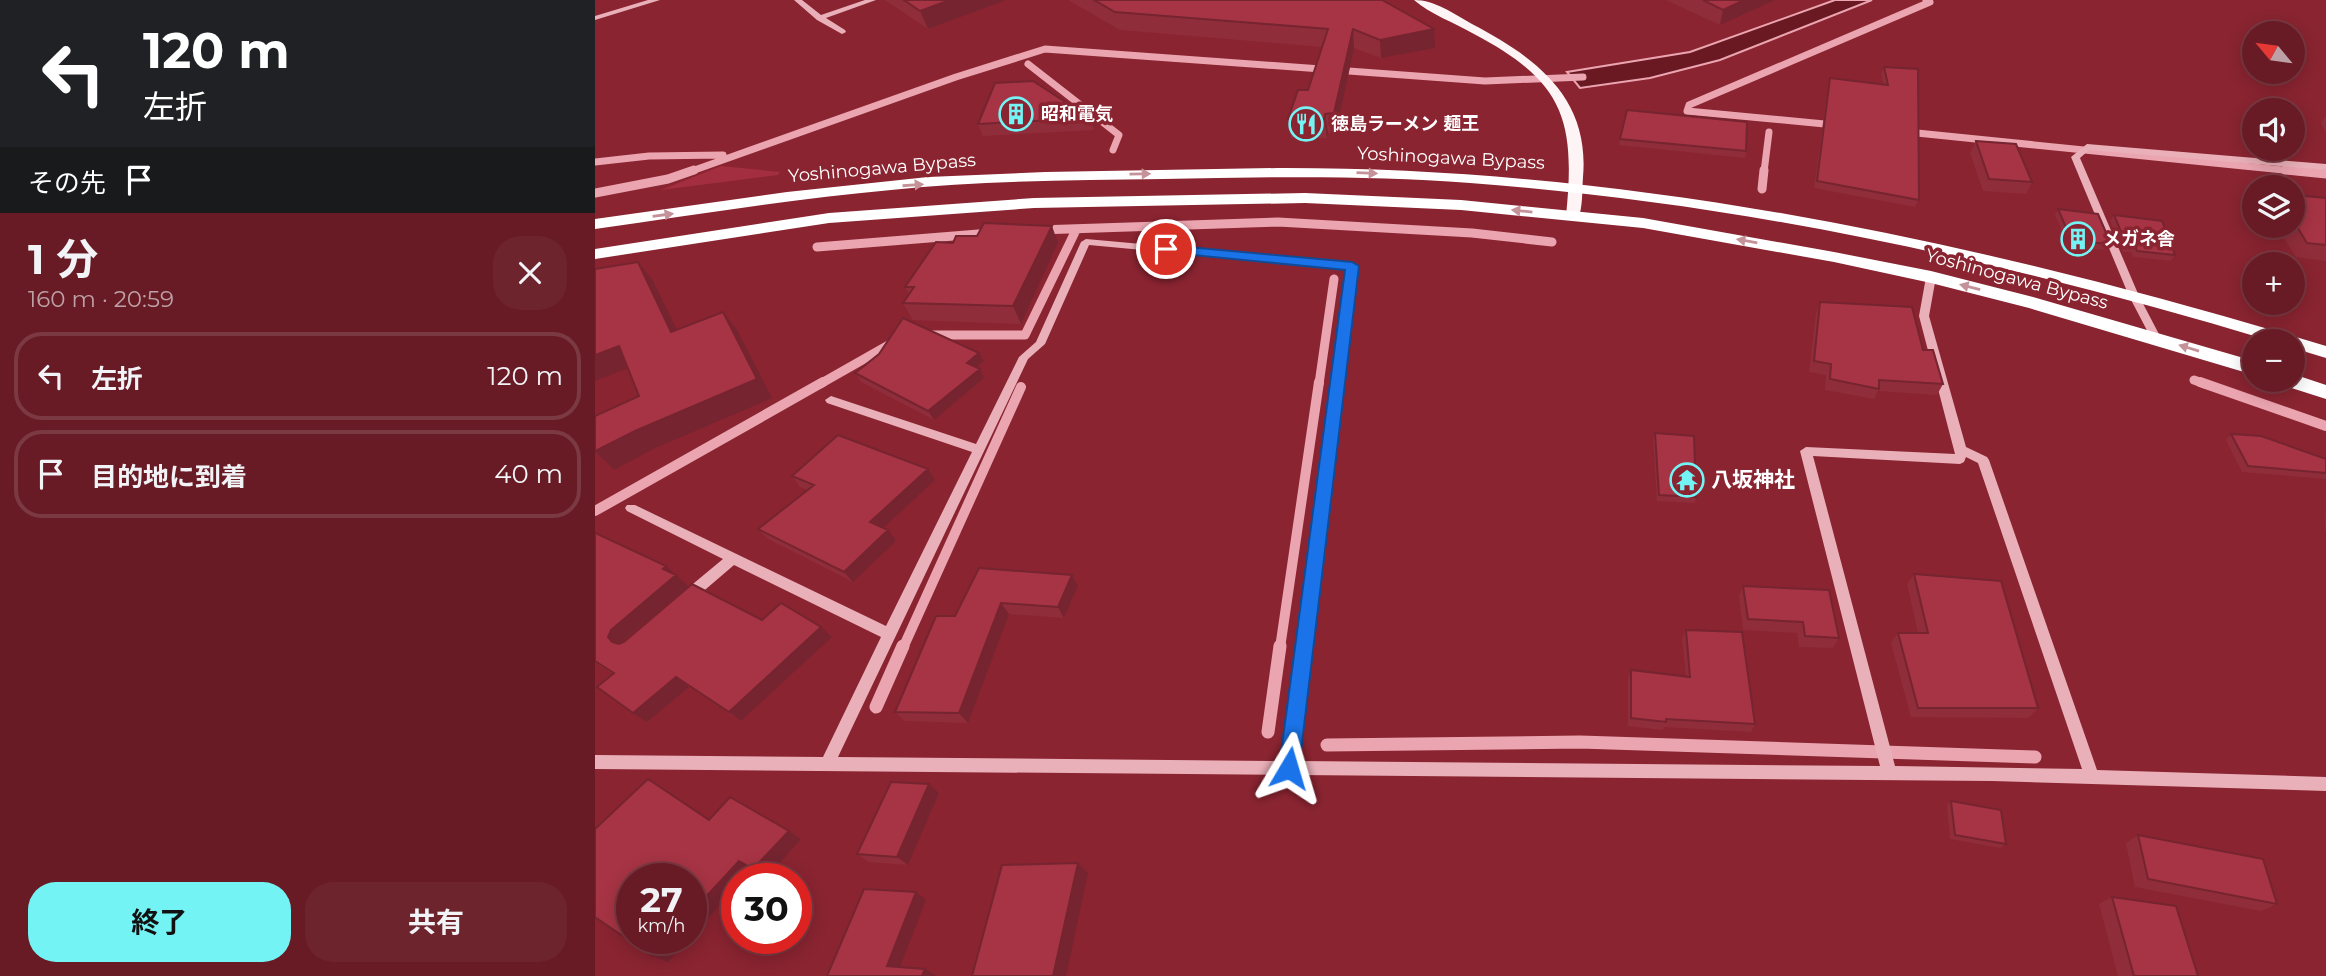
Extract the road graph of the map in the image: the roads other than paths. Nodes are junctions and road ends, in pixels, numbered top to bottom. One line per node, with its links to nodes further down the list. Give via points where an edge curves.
1 (656, 0): 5 (street)
2 (798, 0): 6 (street)
3 (872, 0): 6 (street)
4 (1419, 0): 9 (main road, via 1497,42 1539,71 1559,93 1574,134)
5 (595, 18)
6 (820, 19): 7 (street)
7 (842, 32)
8 (2326, 167): 14 (street, via 2087,147 2075,157)
9 (1578, 187): 10 (main road); 11 (highway, Yoshinogawa Bypass, one-way to 9, via 854,188 1051,176 1318,171); 14 (highway, Yoshinogawa Bypass, via 1841,227)
10 (1573, 216): 12 (highway, Yoshinogawa Bypass, one-way to 12, via 1305,198 1034,202 829,218); 13 (highway, Yoshinogawa Bypass, one-way to 10, via 1643,223)
11 (595, 224)
12 (595, 254)
13 (1931, 277): 16 (highway, Yoshinogawa Bypass, one-way to 13); 24 (street, via 1924,316)
14 (2134, 296): 15 (highway, Yoshinogawa Bypass); 16 (street)
15 (2247, 329)
16 (2157, 338): 19 (highway, Yoshinogawa Bypass, one-way to 16)
17 (2305, 346): 18 (highway, Yoshinogawa Bypass)
18 (2326, 352)
19 (2242, 364)
20 (2305, 385): 21 (highway)
21 (2326, 392)
22 (831, 400): 23 (street)
23 (978, 449): 28 (street); 31 (street, via 1024,357 1040,344 1086,242 1352,266)
24 (1961, 450): 32 (street, via 1961,459 1806,451); 33 (street, via 1983,460)
25 (631, 508): 26 (street)
26 (733, 558): 27 (street); 28 (street)
27 (671, 610)
28 (889, 634): 30 (street)
29 (595, 762): 30 (street)
30 (827, 764): 31 (street)
31 (1289, 768): 32 (street)
32 (1889, 773): 33 (street)
33 (2092, 777): 34 (street)
34 (2326, 784)

